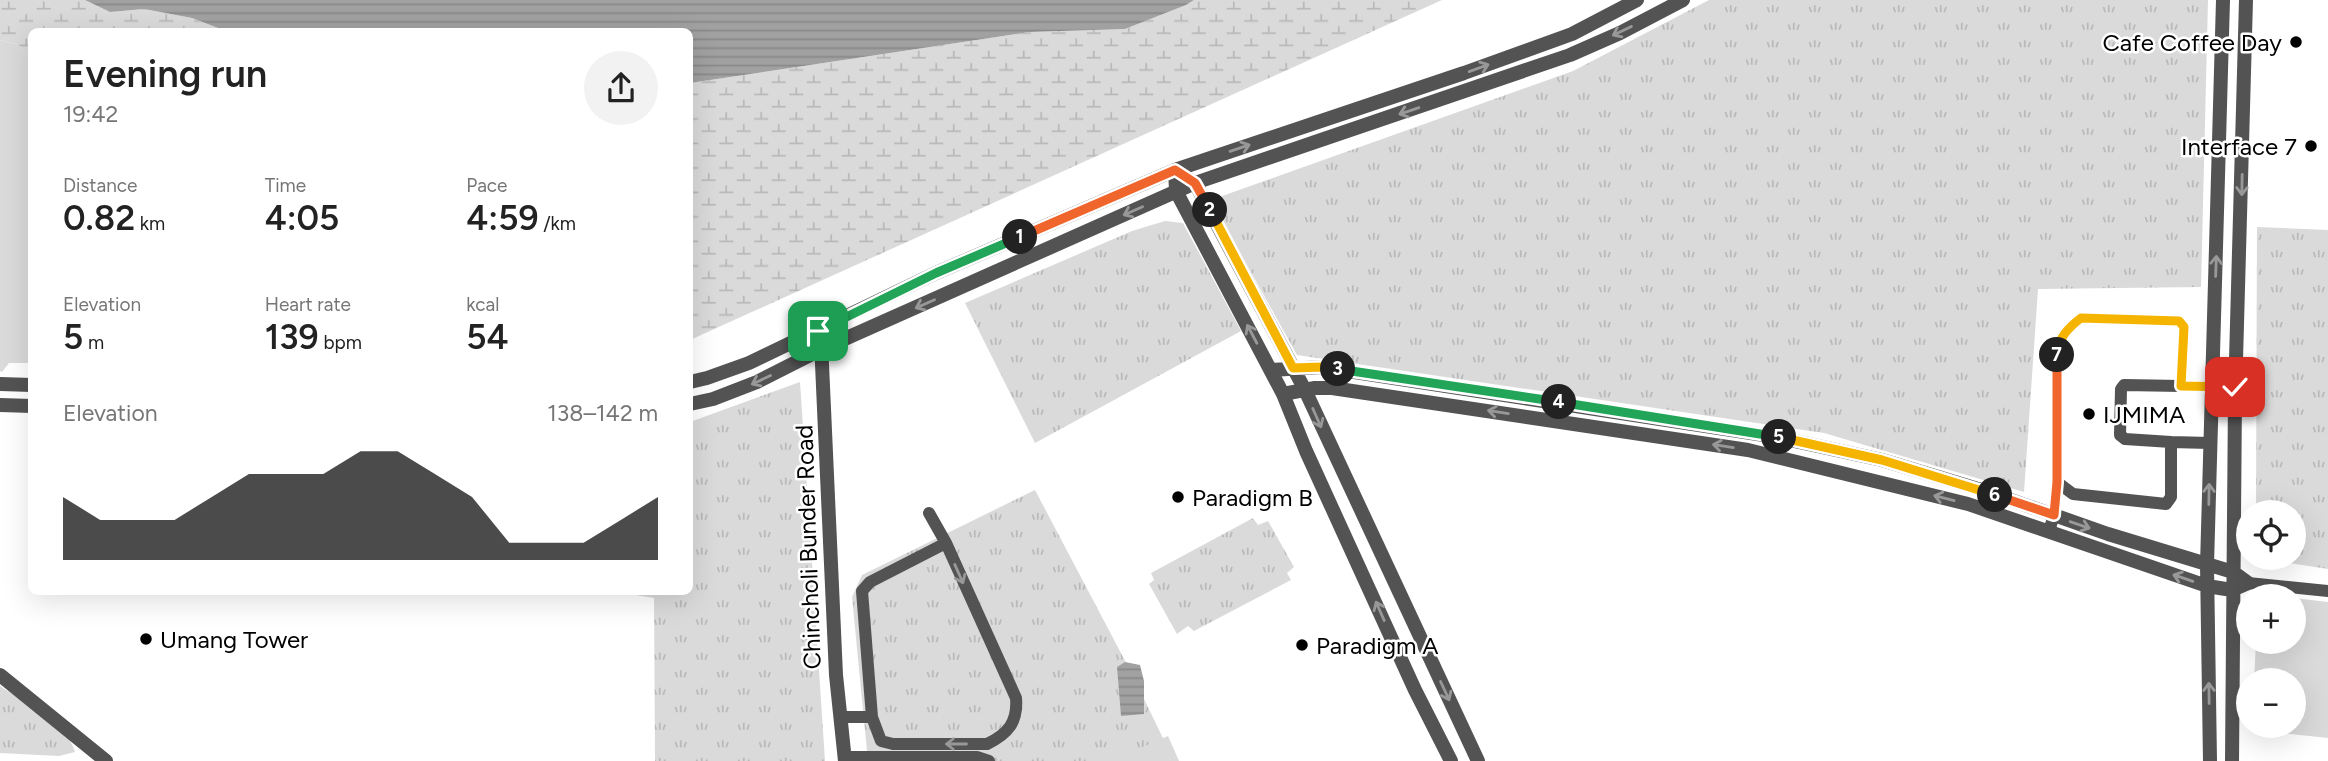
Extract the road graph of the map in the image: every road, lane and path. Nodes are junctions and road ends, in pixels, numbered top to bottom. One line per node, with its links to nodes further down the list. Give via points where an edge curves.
1 (1637, 0): 5 (street, one-way to 1, via 1572,34)
2 (1683, 0): 6 (street, one-way to 6, via 1570,55)
3 (2223, 0): 16 (street, one-way to 3)
4 (2246, 0): 17 (street, one-way to 17)
5 (1175, 170): 6 (street); 7 (street); 8 (street, via 936,273)
6 (1195, 183): 7 (street); 10 (street)
7 (1176, 191): 9 (street, one-way to 9); 11 (street, one-way to 7)
8 (818, 331): 9 (street, Chincholi Bunder Road); 12 (street, via 749,363)
9 (822, 349): 20 (street, one-way to 20, via 758,382); 39 (street, Chincholi Bunder Road)
10 (1293, 368): 11 (street); 18 (street); 23 (street, via 1322,367)
11 (1271, 370): 19 (street)
12 (693, 381)
13 (0, 384): 14 (street)
14 (28, 385)
15 (2181, 386): 16 (street); 24 (street, via 2121,389 2120,435); 27 (street, via 2184,327 2179,321 2081,318 2057,346)
16 (2211, 386): 17 (street); 25 (street)
17 (2235, 387): 33 (street)
18 (1305, 390): 19 (street); 26 (street, one-way to 18, via 1345,390); 46 (street, one-way to 46)
19 (1283, 394): 45 (street, one-way to 19, via 1415,691)
20 (693, 403)
21 (0, 405): 22 (street)
22 (28, 405)
23 (1801, 442): 26 (street); 29 (street, via 1882,460)
24 (2171, 442): 25 (street); 27 (street, via 2171,497 2166,504 2073,494)
25 (2210, 443): 32 (street, one-way to 25)
26 (1798, 461): 30 (street, one-way to 26, via 1968,503)
27 (2057, 482): 29 (street)
28 (929, 513): 31 (street)
29 (2054, 515): 30 (street); 32 (street, one-way to 32)
30 (2049, 531): 35 (street, one-way to 30)
31 (946, 543): 40 (street, via 870,582 862,591); 40 (street, one-way to 40, via 1016,698 1012,725 987,744 893,744 881,741)
32 (2207, 565): 33 (street); 35 (street)
33 (2233, 572): 34 (street); 36 (street)
34 (2248, 583): 36 (street); 37 (street)
35 (2207, 586): 36 (street); 47 (street, one-way to 35)
36 (2232, 590): 48 (street)
37 (2328, 591)
38 (0, 675): 43 (street)
39 (840, 717): 40 (street); 41 (street, Chincholi Bunder Road)
40 (872, 717)
41 (844, 759): 42 (street)
42 (886, 759): 44 (street, via 977,757)
43 (106, 761)
44 (989, 761)
45 (1451, 761)
46 (1478, 761)
47 (2210, 761)
48 (2232, 761)

